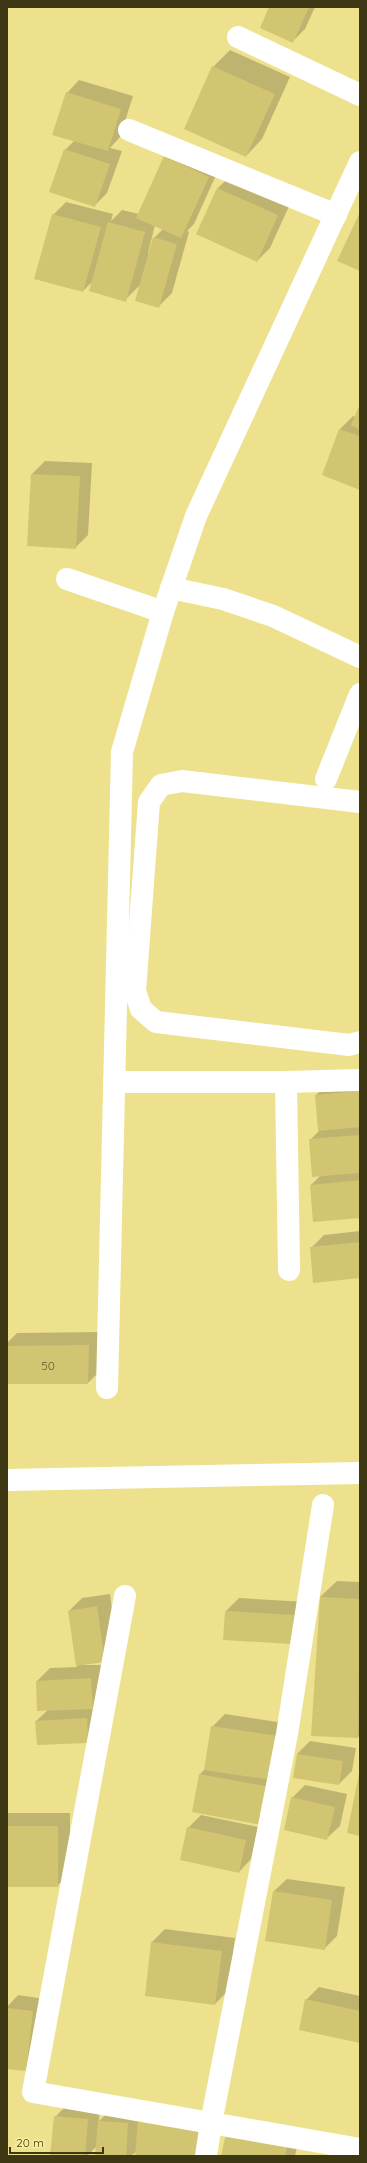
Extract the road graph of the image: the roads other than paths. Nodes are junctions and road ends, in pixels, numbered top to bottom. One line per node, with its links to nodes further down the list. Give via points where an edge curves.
1 (238, 37): 2 (street)
2 (360, 95)
3 (129, 130): 5 (street)
4 (360, 162): 5 (street)
5 (336, 215): 7 (street, via 196,516)
6 (67, 579): 8 (street)
7 (172, 588): 8 (street); 9 (street, via 223,599 273,616)
8 (163, 612): 15 (street, via 122,752)
9 (360, 657)
10 (360, 694): 11 (street)
11 (326, 779)
12 (360, 802): 13 (street, via 182,781 161,785 149,802 135,991 141,1009 156,1022 349,1045)
13 (360, 1042)
14 (360, 1080): 16 (street)
15 (114, 1082): 16 (street); 18 (street)
16 (286, 1082): 17 (street)
17 (289, 1270)
18 (107, 1388)
19 (360, 1473): 20 (street)
20 (7, 1480)
21 (323, 1506): 23 (street, via 287,1734)
22 (125, 1596): 23 (street, via 33,2092)
23 (211, 2123): 24 (street); 25 (street)
24 (360, 2149)
25 (206, 2156)

